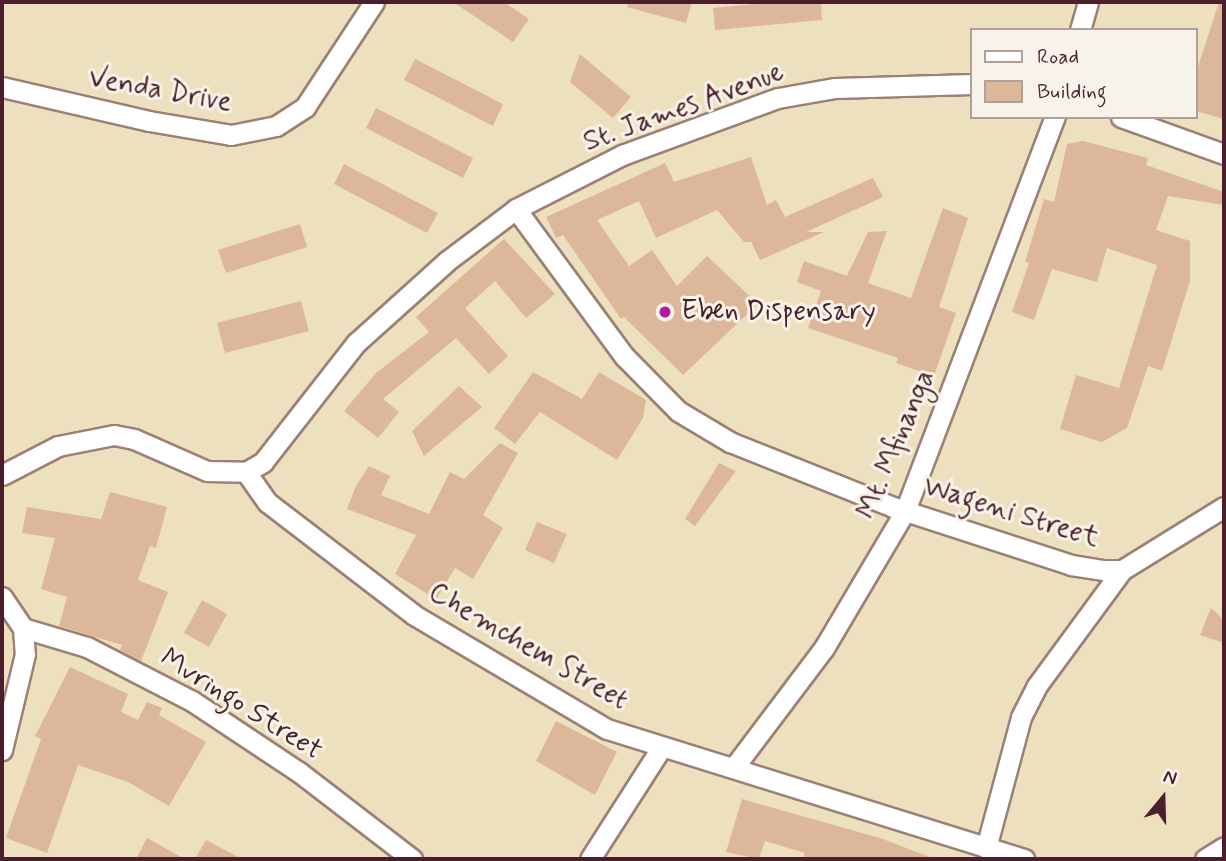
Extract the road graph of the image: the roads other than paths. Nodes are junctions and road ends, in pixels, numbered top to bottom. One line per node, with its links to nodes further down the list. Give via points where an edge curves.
1 (374, 2): 5 (street, Venda Drive, via 305,107 276,126 231,135)
2 (1088, 2): 3 (street)
3 (1081, 28)
4 (970, 85): 9 (street, St. James Avenue, via 848,87 778,98 622,155)
5 (2, 87)
6 (1054, 119): 13 (street, Mt. Mfinanga)
7 (1127, 119): 8 (street)
8 (1224, 154)
9 (516, 209): 10 (street, St. James Avenue, via 447,261 356,343 263,462); 13 (street, Wageni Street, via 624,356 678,411 730,442)
10 (246, 472): 11 (street, via 207,471 114,435 58,446); 17 (street, Chemchem Street, via 267,502 415,615 607,729)
11 (2, 475)
12 (1224, 507): 14 (street)
13 (905, 510): 14 (street, Wageni Street, via 1071,565); 19 (street, Mt. Mfinanga, via 824,648)
14 (1113, 570): 21 (street, via 1021,716)
15 (2, 597): 16 (street)
16 (23, 628): 18 (street, via 26,654); 22 (street, Mvringo Street, via 87,647 192,701 299,772)
17 (661, 748): 19 (street, Chemchem Street); 23 (street)
18 (2, 750)
19 (736, 766): 21 (street, Chemchem Street)
20 (1224, 847): 25 (street)
21 (986, 848): 24 (street, Chemchem Street)
22 (412, 859)
23 (590, 859)
24 (1024, 859)
25 (1205, 859)

